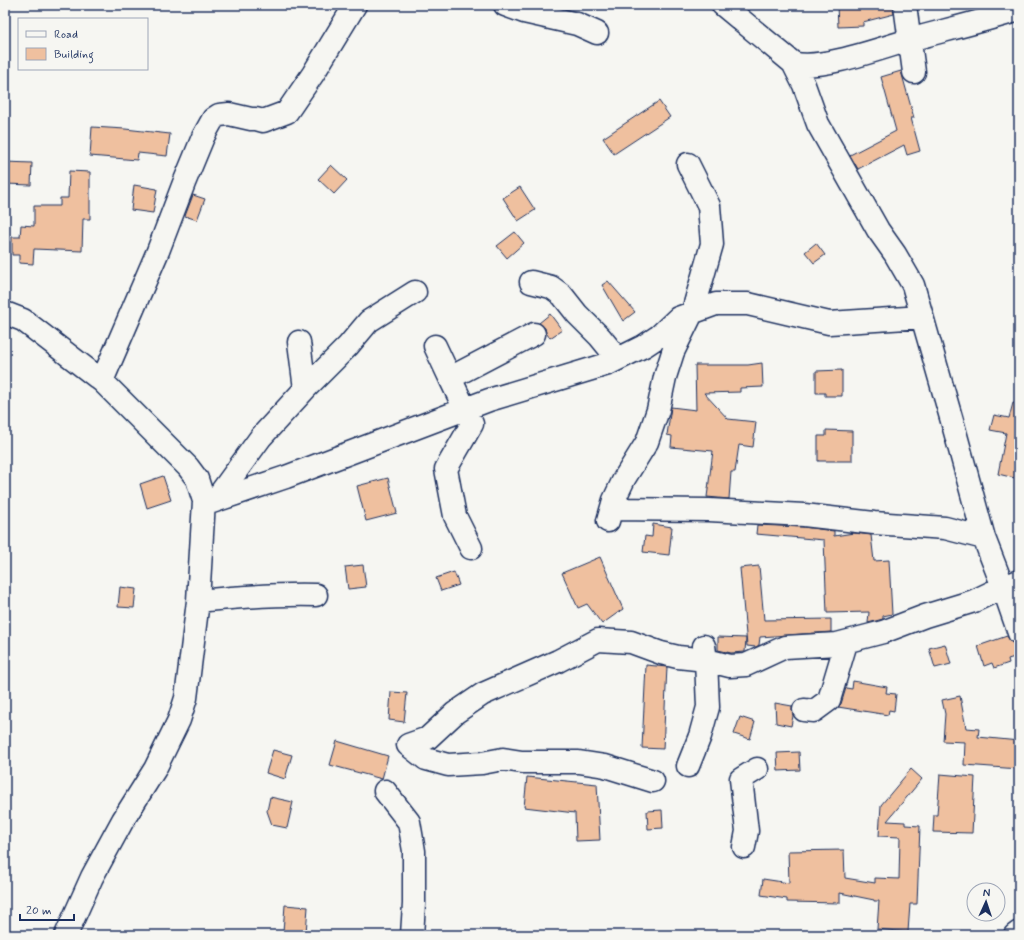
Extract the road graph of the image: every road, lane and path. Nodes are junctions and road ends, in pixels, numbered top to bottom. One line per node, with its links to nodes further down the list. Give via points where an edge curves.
1 (355, 5): 21 (street, via 287,112 263,121 229,114 219,115 213,119 203,137 158,251)
2 (505, 5): 6 (street, via 577,24)
3 (723, 5): 8 (street)
4 (905, 5): 7 (street)
5 (1019, 10): 7 (street)
6 (597, 33)
7 (909, 40): 8 (street, via 820,64); 9 (street)
8 (793, 63): 15 (street, via 818,124 912,285)
9 (914, 72)
10 (688, 164): 13 (street, via 709,206 712,244)
11 (531, 282): 19 (street, via 551,287 562,295)
12 (415, 292): 22 (street, via 369,321)
13 (693, 312): 15 (street, via 716,304 748,304 829,323); 19 (street, via 678,318 659,336); 25 (street, via 671,358 647,442 624,479 610,515 709,510 804,515 945,528)
14 (5, 313): 21 (street, via 23,320)
15 (922, 317): 25 (street)
16 (534, 334): 20 (street)
17 (299, 342): 22 (street)
18 (435, 346): 20 (street)
19 (618, 359): 23 (street)
20 (450, 378): 23 (street)
21 (102, 381): 24 (street, via 188,467)
22 (305, 389): 24 (street)
23 (464, 409): 24 (street, via 286,477); 26 (street, via 472,424 446,469 455,516)
24 (210, 500): 29 (street)
25 (984, 538): 27 (street)
26 (471, 548)
27 (1011, 584): 30 (street); 31 (street, via 974,601)
28 (316, 595): 29 (street, via 291,594)
29 (198, 601): 40 (street, via 186,698 180,720 156,769 123,820 92,877)
30 (1019, 633)
31 (846, 643): 32 (street, via 785,647 746,665 730,666); 33 (street, via 829,700 814,711)
32 (705, 653): 34 (street, via 708,707); 36 (street, via 678,657 631,642 598,640 558,661 483,694 455,713 428,738 408,745 426,759 448,765 503,759 522,762 579,762 605,766)
33 (804, 710)
34 (688, 766)
35 (757, 769): 38 (street, via 742,779 747,832)
36 (653, 781)
37 (385, 791): 41 (street, via 409,822 414,851)
38 (744, 847)
39 (1019, 932): 42 (street)
40 (66, 935)
41 (412, 935)
42 (1014, 935)

